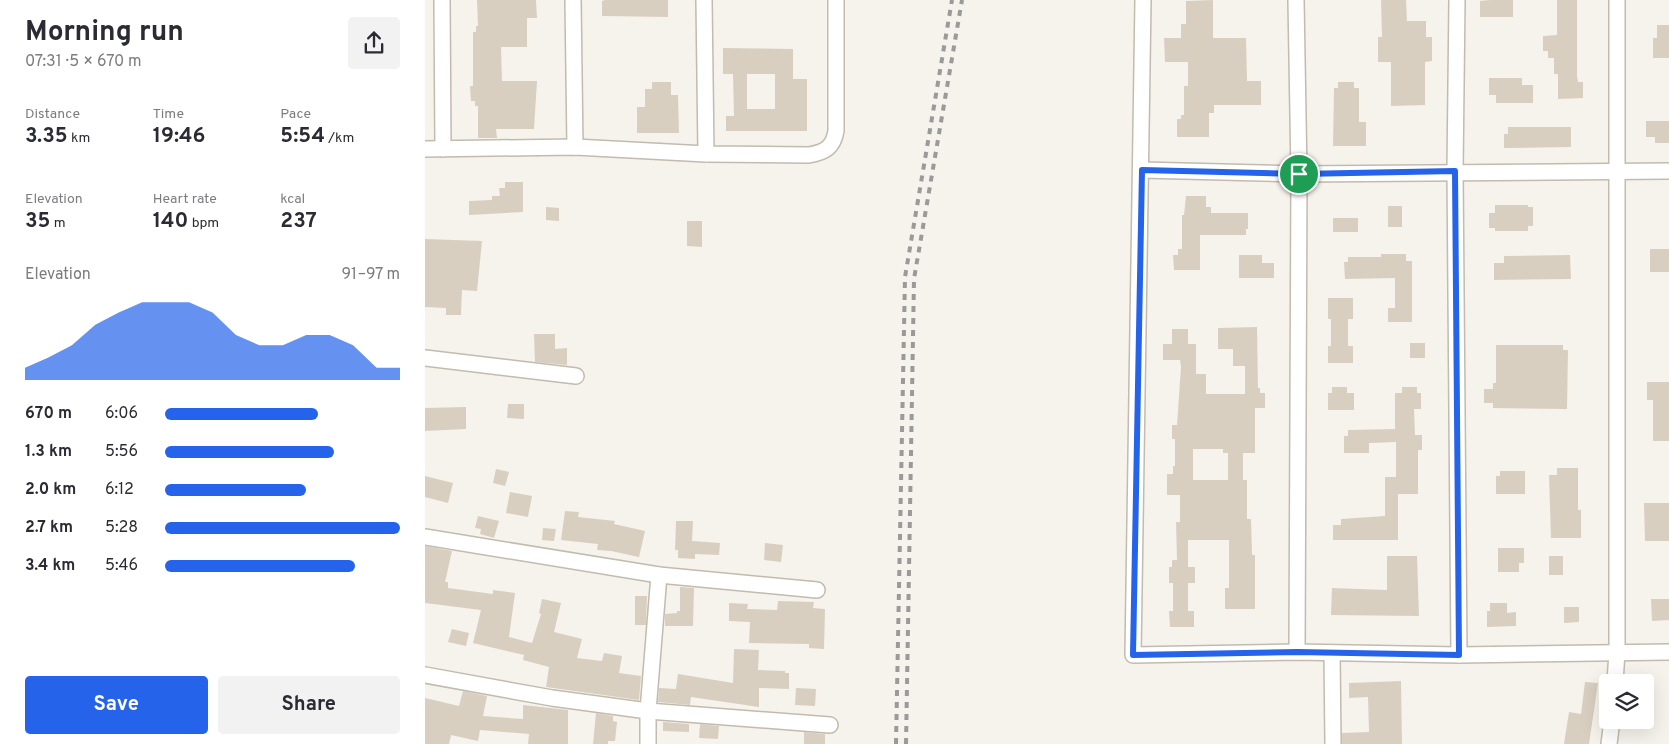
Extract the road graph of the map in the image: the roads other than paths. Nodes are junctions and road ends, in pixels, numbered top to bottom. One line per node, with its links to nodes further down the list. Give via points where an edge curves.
1 (442, 0): 11 (street)
2 (573, 0): 9 (street)
3 (704, 0): 12 (street)
4 (836, 0): 12 (street, via 836,131 829,149 809,155)
5 (1143, 0): 13 (street)
6 (1296, 0): 17 (street)
7 (1457, 0): 14 (street)
8 (1617, 0): 15 (street)
9 (575, 147): 11 (street); 12 (street)
10 (425, 149): 11 (street)
11 (443, 149)
12 (706, 154)
13 (1142, 170): 17 (street); 23 (street, via 1133,655)
14 (1455, 171): 15 (street); 17 (street); 27 (street)
15 (1616, 171): 16 (street); 24 (street)
16 (1669, 171)
17 (1299, 174): 23 (street)
18 (425, 358): 19 (street)
19 (576, 376)
20 (425, 537): 21 (street)
21 (659, 575): 22 (street); 30 (street)
22 (817, 590)
23 (1297, 652): 26 (street)
24 (1617, 652): 25 (street); 27 (street); 28 (street)
25 (1669, 652)
26 (1332, 653): 27 (street); 34 (street)
27 (1459, 655)
28 (1616, 674)
29 (425, 675): 30 (street, via 552,698)
30 (649, 711): 31 (street); 33 (street)
31 (830, 725)
32 (1611, 729): 35 (street)
33 (648, 744)
34 (1333, 744)
35 (1609, 744)

